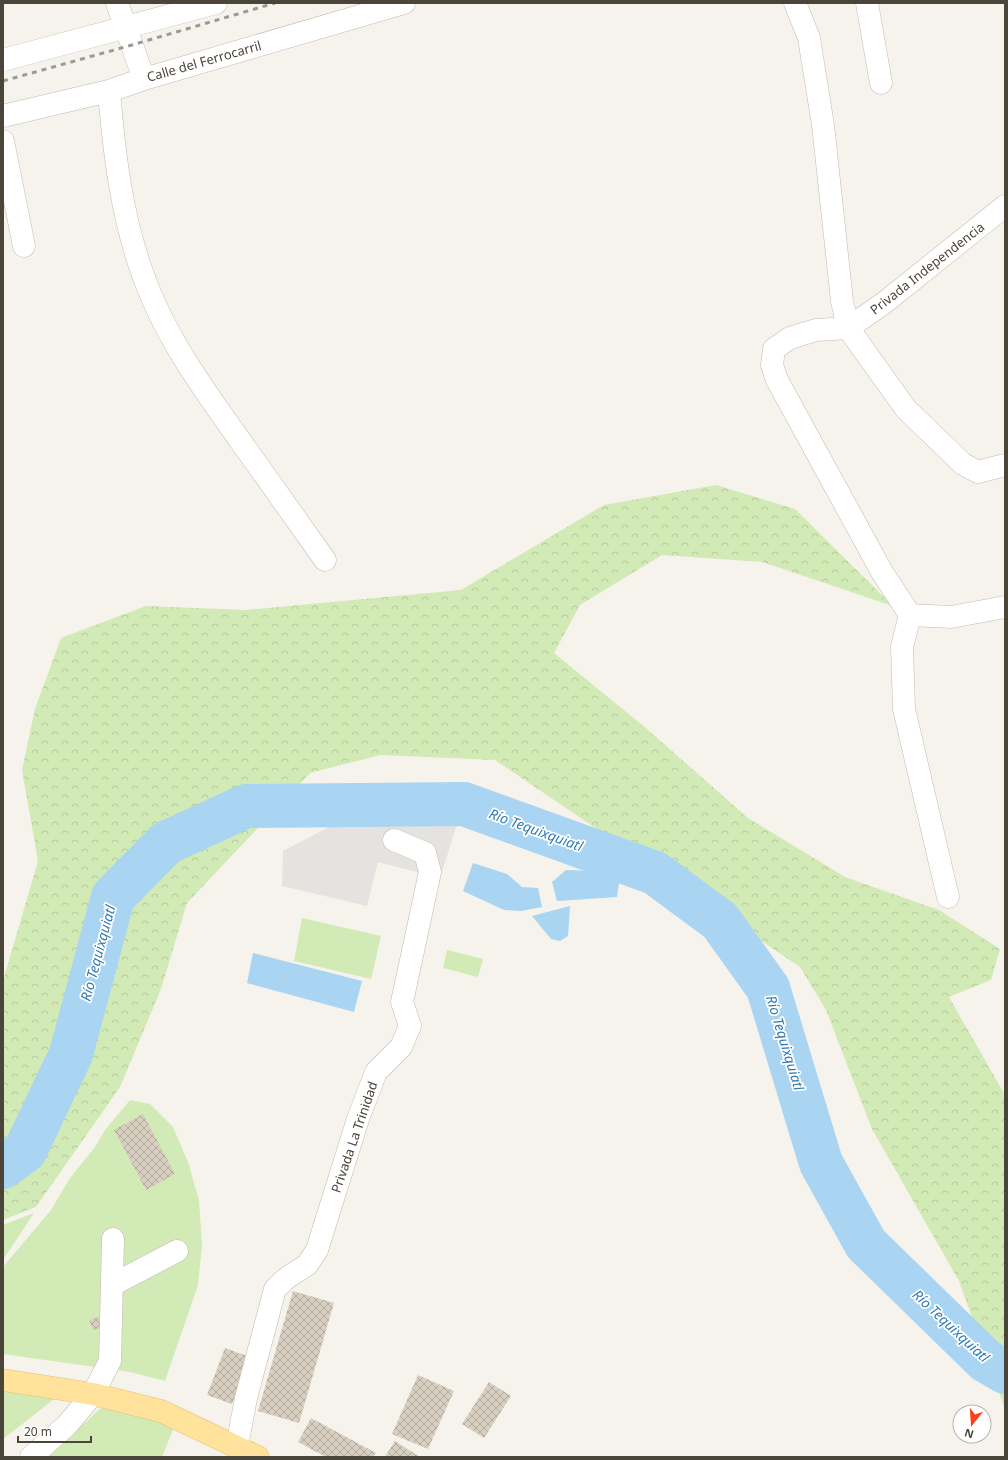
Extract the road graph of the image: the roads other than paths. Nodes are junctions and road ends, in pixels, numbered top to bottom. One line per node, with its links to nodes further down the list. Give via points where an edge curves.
1 (117, 3): 6 (street)
2 (216, 3): 6 (street)
3 (404, 3): 8 (street, Calle del Ferrocarril)
4 (796, 3): 15 (street, via 811,46 823,125 842,301)
5 (867, 3): 9 (street)
6 (126, 28): 7 (street); 8 (street)
7 (3, 60)
8 (144, 79): 10 (street, Calle del Ferrocarril)
9 (881, 83)
10 (109, 91): 11 (street, Calle del Ferrocarril); 17 (street, via 113,140 123,201 141,269 166,328 202,387)
11 (3, 116)
12 (3, 141): 14 (street)
13 (1005, 206): 15 (street, Privada Independencia, via 884,303)
14 (24, 246)
15 (848, 328): 16 (street, via 906,409 963,464 978,472); 19 (street, via 816,330 790,338 774,349 772,365 777,380 878,566)
16 (1005, 465)
17 (325, 560)
18 (1005, 607): 19 (street, via 951,618)
19 (910, 615): 21 (street, via 902,647 904,709)
20 (394, 840): 27 (street, Privada La Trinidad, via 425,853 430,872 402,1002 410,1026 401,1047 376,1072 358,1119 317,1250 308,1265 288,1277 275,1289 246,1398)
21 (948, 897)
22 (113, 1239): 24 (street)
23 (177, 1252): 24 (street)
24 (112, 1285): 26 (street, via 110,1361)
25 (3, 1380): 26 (main road)
26 (93, 1394): 27 (main road, via 160,1411); 28 (street, via 67,1424)
27 (237, 1446): 29 (main road)
28 (31, 1457)
29 (258, 1457)

